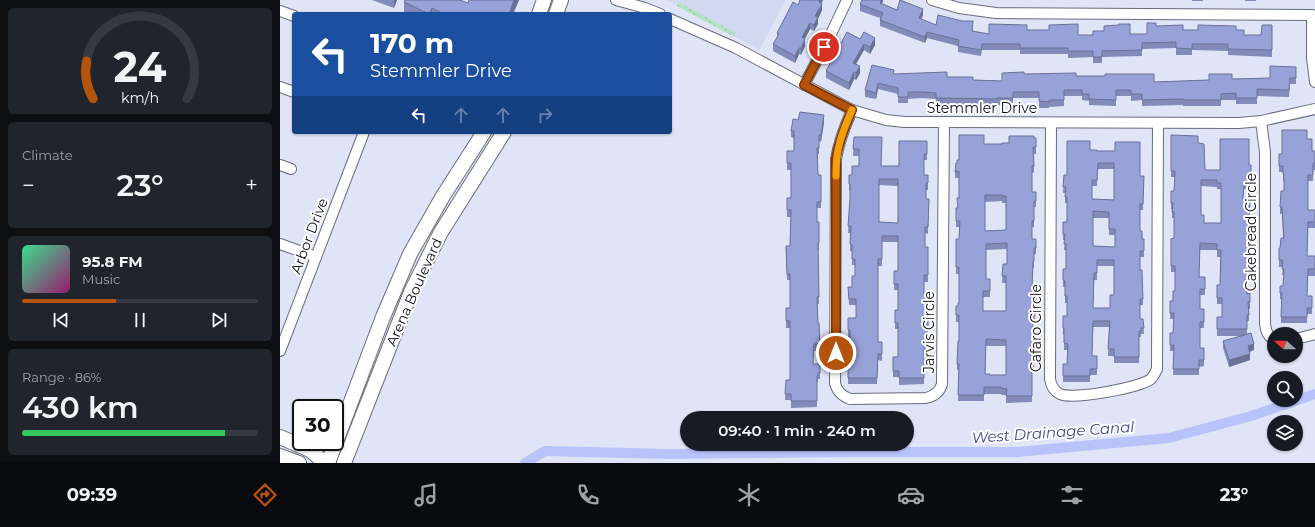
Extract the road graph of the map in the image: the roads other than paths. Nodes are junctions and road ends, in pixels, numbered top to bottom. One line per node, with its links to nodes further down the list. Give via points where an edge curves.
1 (544, 0): 7 (main road)
2 (561, 0): 8 (main road)
3 (616, 0): 9 (street)
4 (847, 0): 13 (street)
5 (932, 0): 12 (street, via 959,8 996,13 1312,14)
6 (280, 11): 10 (street)
7 (540, 12)
8 (557, 12)
9 (655, 12)
10 (292, 15)
11 (672, 20): 13 (street, Stemmler Drive, via 736,48)
12 (1315, 82)
13 (804, 85): 17 (street, Stemmler Drive)
14 (280, 87): 15 (street)
15 (292, 91)
16 (1315, 109): 18 (street, Stemmler Drive)
17 (852, 110): 19 (street, Stemmler Drive, via 886,120); 19 (street, Jarvis Circle, via 836,158 835,383 840,394 850,399 926,398 941,388)
18 (1261, 121): 21 (street, Stemmler Drive); 30 (street, Cakebread Circle, via 1265,152)
19 (944, 122): 20 (street, Stemmler Drive)
20 (1051, 123): 21 (street, Stemmler Drive); 21 (street, Cafaro Circle, via 1050,379 1053,388 1064,395 1109,392 1145,382 1155,374)
21 (1158, 123)
22 (363, 134): 28 (street, Arbor Drive)
23 (483, 134): 38 (main road, Arena Boulevard, via 426,224 404,266)
24 (503, 134): 39 (main road, Arena Boulevard, via 441,232 411,292)
25 (280, 165): 26 (street)
26 (291, 169)
27 (280, 244): 28 (street)
28 (316, 257): 29 (street, Arbor Drive)
29 (285, 323): 33 (street, Arbor Drive)
30 (1267, 332)
31 (1315, 334): 32 (street)
32 (1303, 338)
33 (280, 351)
34 (280, 437): 37 (main road, via 310,450)
35 (280, 456): 36 (main road)
36 (299, 463)
37 (325, 463)
38 (328, 463)
39 (344, 463)

